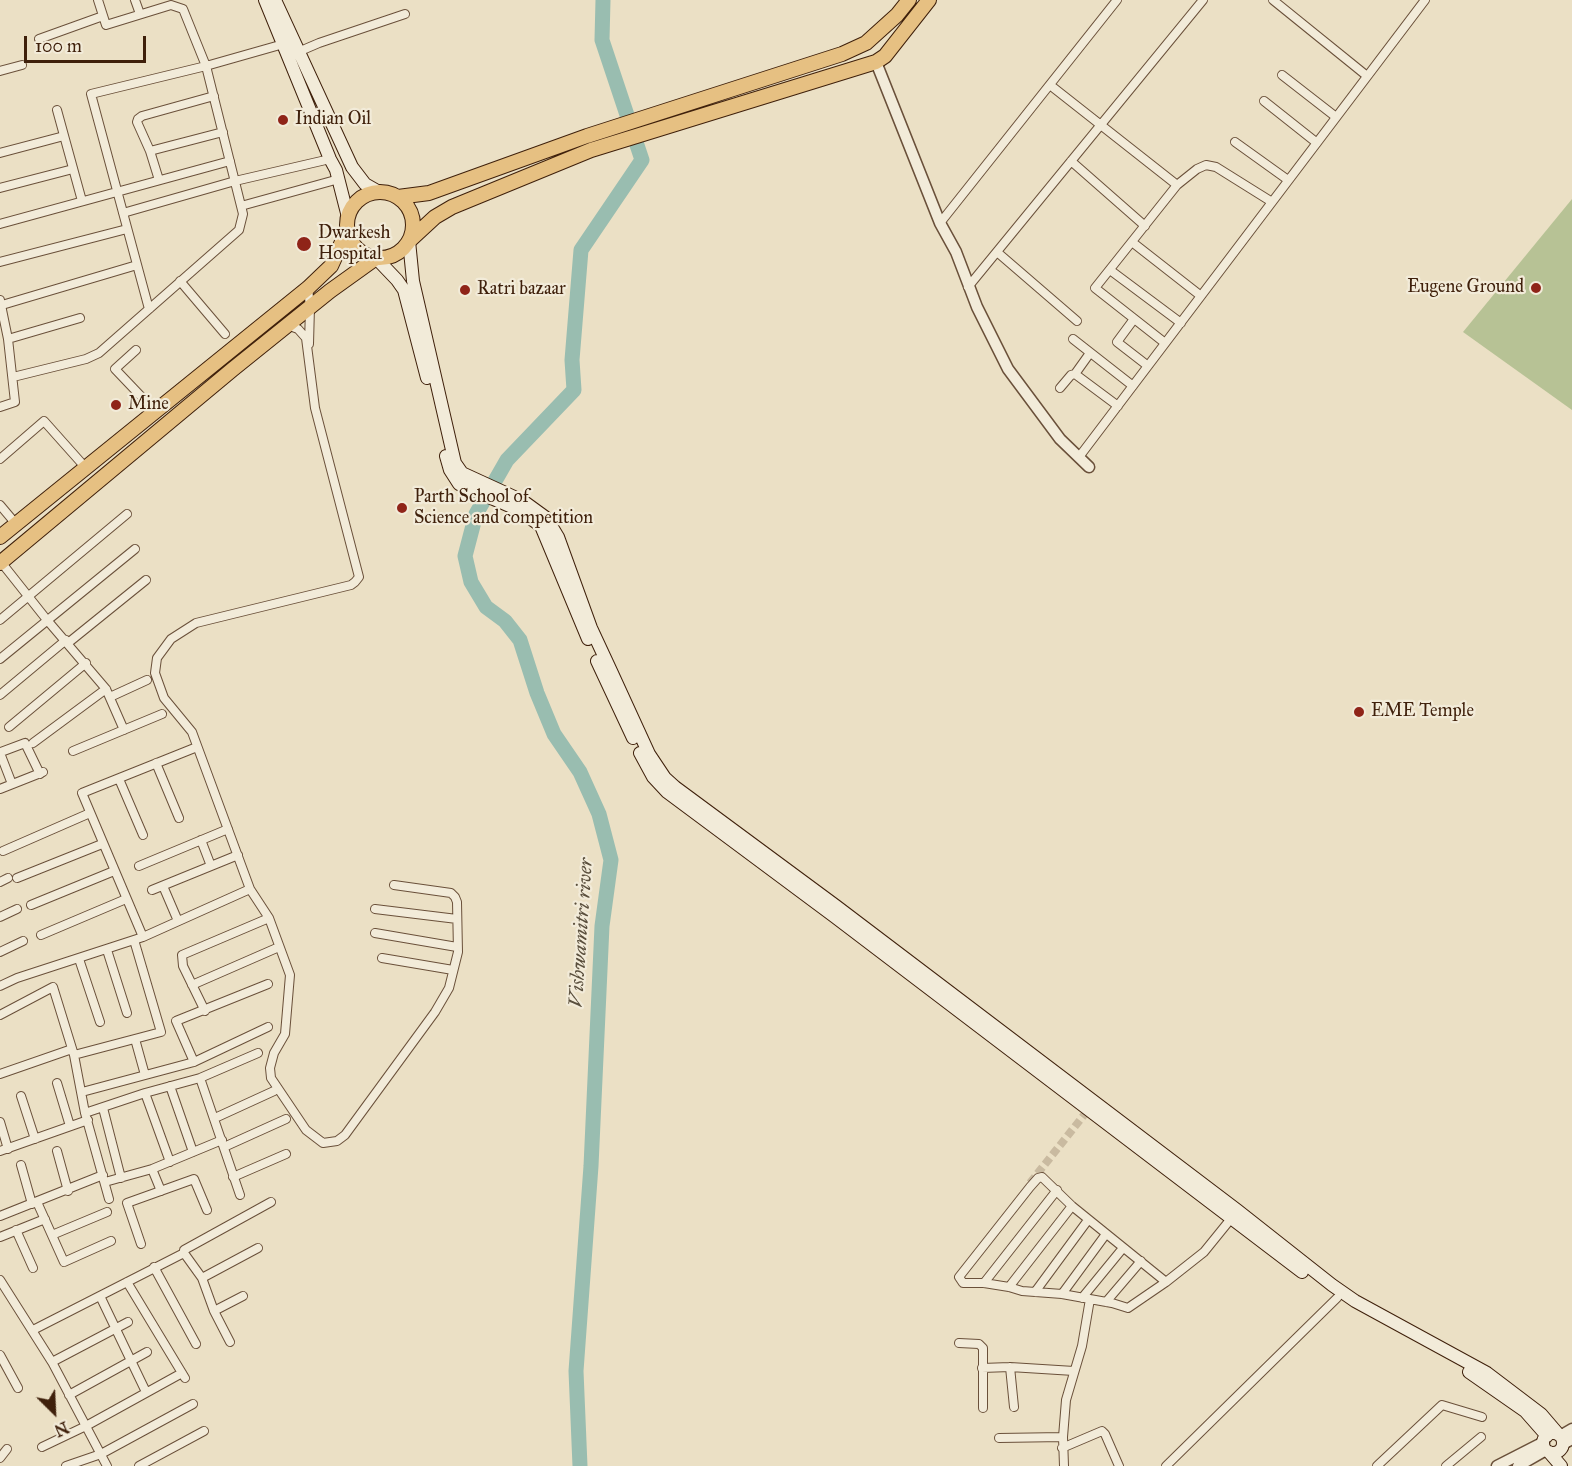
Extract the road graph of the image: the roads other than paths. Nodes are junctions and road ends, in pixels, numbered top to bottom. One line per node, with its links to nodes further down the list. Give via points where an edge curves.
1 (98, 0): 14 (street)
2 (135, 0): 12 (street)
3 (265, 0): 17 (main road)
4 (275, 0): 17 (main road)
5 (909, 0): 16 (main road)
6 (929, 0): 18 (main road)
7 (1117, 0): 24 (street)
8 (1203, 0): 31 (street)
9 (1273, 0): 23 (street)
10 (1425, 0): 23 (street)
11 (170, 2): 12 (street); 20 (street, via 183,9)
12 (140, 14): 14 (street, via 106,25)
13 (405, 14): 17 (street)
14 (103, 16): 15 (street)
15 (39, 39)
16 (866, 43): 18 (main road, via 876,43 881,48); 29 (main road)
17 (291, 46): 20 (street); 25 (main road); 25 (main road)
18 (876, 62): 29 (main road); 55 (street)
19 (22, 65): 21 (street)
20 (206, 66): 26 (street); 48 (street, via 91,94)
21 (0, 71)
22 (1281, 75): 30 (street)
23 (1367, 76): 30 (street)
24 (1050, 85): 31 (street); 55 (street)
25 (309, 90): 38 (main road); 49 (main road, via 352,167)
26 (214, 96): 32 (street); 36 (street, via 138,119)
27 (1264, 101): 35 (street)
28 (57, 110): 33 (street)
29 (682, 114): 50 (main road, via 586,136 429,193); 60 (main road, via 452,207)
30 (1336, 117): 35 (street)
31 (1102, 124): 40 (street); 46 (street)
32 (223, 132): 36 (street); 39 (street)
33 (64, 136): 37 (street); 41 (street)
34 (1235, 142): 44 (street)
35 (1317, 142): 44 (street)
36 (150, 151): 43 (street)
37 (0, 153)
38 (330, 159): 42 (main road); 45 (street)
39 (230, 161): 43 (street); 45 (street)
40 (1071, 161): 58 (street); 62 (street)
41 (73, 169): 47 (street); 51 (street)
42 (339, 179): 53 (street); 57 (main road)
43 (159, 180): 48 (street)
44 (1288, 180): 52 (street)
45 (235, 181): 53 (street); 54 (street)
46 (1177, 186): 52 (street, via 1206,165 1216,167); 58 (street)
47 (0, 189)
48 (117, 192): 51 (street); 54 (street)
49 (379, 192): 50 (main road); 57 (main road, via 359,199)
50 (398, 197): 60 (main road, via 406,204 413,222)
51 (82, 201): 56 (street)
52 (1272, 202): 70 (street)
53 (241, 206): 67 (street, via 239,230)
54 (123, 213): 59 (street)
55 (940, 223): 68 (street, via 956,252)
56 (0, 224)
57 (347, 224): 63 (main road, via 357,249); 69 (main road, via 331,266)
58 (1145, 226): 61 (street)
59 (127, 229): 64 (street); 65 (street)
60 (409, 241): 63 (main road, via 395,254); 98 (main road, via 413,281)
61 (1132, 242): 66 (street); 70 (street)
62 (997, 252): 68 (street); 76 (street)
63 (376, 258): 72 (main road); 98 (main road, via 404,290 450,471)
64 (0, 262)
65 (137, 265): 71 (street); 73 (street)
66 (1110, 270): 75 (street, via 1095,288); 77 (street)
67 (180, 281): 73 (street); 79 (street)
68 (968, 287): 94 (street, via 1008,369 1060,439)
69 (308, 288): 72 (street); 93 (main road)
70 (1201, 296): 77 (street)
71 (1, 302): 80 (street)
72 (310, 307): 78 (main road); 84 (street)
73 (149, 309): 88 (street, via 99,353)
74 (80, 318): 80 (street)
75 (1134, 319): 82 (street); 86 (street, via 1117,342)
76 (1077, 321)
77 (1181, 323): 82 (street)
78 (287, 326): 84 (street, via 298,329 306,338); 104 (main road)
79 (225, 334)
80 (8, 339): 88 (street)
81 (1073, 339): 85 (street)
82 (1165, 343): 86 (street)
83 (136, 350): 93 (street, via 115,369)
84 (309, 351): 119 (street, via 315,408 359,577 351,585 196,623 171,639 157,658 156,681 170,707 192,732)
85 (1090, 352): 87 (street); 89 (street)
86 (1148, 366): 89 (street)
87 (1075, 374): 90 (street); 91 (street)
88 (13, 376): 92 (street, via 15,402)
89 (1133, 386): 91 (street)
90 (1060, 388)
91 (1118, 406): 94 (street)
92 (0, 407)
93 (155, 411): 96 (main road)
94 (1079, 457): 97 (street)
95 (0, 459): 96 (street, via 44,421)
96 (85, 467): 101 (main road)
97 (1089, 467)
98 (461, 478): 211 (main road, via 544,517 558,537 596,639 649,754 665,778)
99 (0, 505): 101 (street)
100 (127, 514): 106 (street)
101 (16, 524): 102 (main road)
102 (0, 537)
103 (135, 549): 108 (street)
104 (1, 563): 106 (street)
105 (146, 580): 109 (street)
106 (27, 596): 107 (street); 108 (street)
107 (0, 620)
108 (47, 620): 109 (street); 110 (street)
109 (67, 642): 111 (street); 114 (street)
110 (0, 659)
111 (86, 663): 113 (street); 116 (street)
112 (147, 680): 113 (street)
113 (108, 693): 117 (street); 118 (street)
114 (0, 695)
115 (162, 714): 117 (street)
116 (9, 727)
117 (124, 730): 120 (street)
118 (33, 743)
119 (197, 747): 122 (street); 128 (street)
120 (73, 751)
121 (1, 752): 124 (street); 124 (street, via 25,744 42,773)
122 (156, 764): 123 (street); 127 (street)
123 (119, 779): 126 (street, via 82,793); 129 (street)
124 (12, 784): 125 (street)
125 (0, 789)
126 (90, 813): 131 (street); 132 (street)
127 (179, 818)
128 (228, 828): 130 (street); 133 (street)
129 (143, 835)
130 (201, 840): 134 (street); 135 (street)
131 (102, 844): 136 (street); 137 (street)
132 (3, 851)
133 (238, 855): 135 (street); 140 (street)
134 (139, 866)
135 (212, 866): 139 (street)
136 (114, 871): 142 (street); 143 (street)
137 (8, 880)
138 (394, 885): 148 (street, via 451,893 457,902)
139 (163, 886): 141 (street); 149 (street)
140 (250, 889): 147 (street); 149 (street)
141 (152, 890)
142 (126, 899): 151 (street); 152 (street)
143 (31, 905)
144 (17, 909): 146 (street)
145 (375, 909): 148 (street)
146 (0, 917)
147 (269, 918): 155 (street); 163 (street, via 182,955)
148 (457, 920): 156 (street)
149 (178, 921): 152 (street)
150 (375, 933): 156 (street)
151 (41, 935)
152 (143, 937): 153 (street)
153 (134, 940): 157 (street); 170 (street, via 161,1032)
154 (23, 941): 158 (street)
155 (279, 947): 161 (street, via 290,975 285,1034 274,1053 272,1078 306,1130 323,1143 345,1135 435,1012 449,988); 163 (street)
156 (458, 947): 161 (street)
157 (107, 950): 160 (street); 166 (street)
158 (0, 952)
159 (382, 958): 161 (street)
160 (79, 959): 164 (street); 168 (street)
161 (453, 970)
162 (268, 984): 165 (street)
163 (192, 985): 165 (street)
164 (0, 986)
165 (205, 1011): 173 (street, via 176,1021)
166 (127, 1013)
167 (0, 1015): 171 (street, via 53,987)
168 (100, 1022)
169 (268, 1027): 173 (street)
170 (135, 1039): 171 (street); 175 (street)
171 (73, 1052): 174 (street); 180 (street)
172 (258, 1053): 176 (street)
173 (194, 1062): 175 (street)
174 (0, 1074)
175 (145, 1075): 180 (street)
176 (200, 1078): 178 (street); 185 (street)
177 (57, 1083): 188 (street)
178 (170, 1086): 181 (street); 193 (street)
179 (274, 1091): 185 (street)
180 (82, 1092): 184 (street)
181 (145, 1093): 183 (street); 195 (street)
182 (21, 1096): 189 (street)
183 (103, 1108): 184 (street); 199 (street)
184 (87, 1116): 188 (street); 200 (street)
185 (215, 1118): 190 (street)
186 (286, 1119): 190 (street)
187 (0, 1122): 191 (street)
188 (70, 1126): 189 (street)
189 (35, 1139): 191 (street)
190 (223, 1144): 193 (street); 198 (street)
191 (4, 1150)
192 (57, 1151): 202 (street)
193 (193, 1152): 195 (street)
194 (286, 1154): 198 (street)
195 (170, 1162): 197 (street)
196 (21, 1165): 207 (street)
197 (152, 1169): 199 (street); 203 (street)
198 (233, 1177): 204 (street)
199 (121, 1178): 200 (street)
200 (104, 1179): 202 (street); 205 (street)
201 (1058, 1190): 208 (street); 231 (street); 231 (street, via 1038,1178 959,1277 963,1283)
202 (68, 1191): 207 (street)
203 (161, 1191): 209 (street, via 194,1179); 220 (street, via 127,1203)
204 (240, 1195)
205 (109, 1199)
206 (271, 1202): 223 (street)
207 (35, 1203): 212 (street); 213 (street)
208 (1072, 1206): 214 (street); 232 (street)
209 (207, 1210)
210 (106, 1212): 217 (street)
211 (1234, 1214): 230 (street, via 1204,1252); 235 (main road)
212 (0, 1216)
213 (45, 1219): 215 (street); 217 (street)
214 (1088, 1220): 216 (street); 233 (street)
215 (16, 1230): 218 (street); 226 (street)
216 (1106, 1234): 222 (street); 234 (street)
217 (52, 1235): 219 (street, via 64,1262)
218 (0, 1237)
219 (111, 1241)
220 (141, 1244)
221 (258, 1248): 227 (street)
222 (1123, 1248): 224 (street); 238 (street)
223 (184, 1253): 225 (street); 227 (street)
224 (1141, 1262): 230 (street); 239 (street)
225 (154, 1267): 229 (street); 246 (street)
226 (33, 1268)
227 (202, 1278): 240 (street)
228 (1, 1282): 243 (street)
229 (127, 1282): 236 (street); 255 (street, via 183,1376)
230 (1166, 1282): 239 (street, via 1128,1308)
231 (984, 1283): 232 (street)
232 (1009, 1287): 233 (street)
233 (1035, 1292): 234 (street)
234 (1062, 1294): 238 (street)
235 (1336, 1294): 267 (main road, via 1487,1373 1541,1414); 278 (street)
236 (100, 1296): 242 (street); 243 (street)
237 (243, 1296): 240 (street)
238 (1086, 1299): 239 (street); 253 (street, via 1082,1346)
239 (1106, 1302)
240 (214, 1311): 244 (street)
241 (128, 1322): 242 (street)
242 (115, 1329): 249 (street); 250 (street)
243 (33, 1330): 250 (street)
244 (230, 1342)
245 (959, 1343): 252 (street, via 981,1346)
246 (196, 1344)
247 (147, 1352): 249 (street)
248 (0, 1355): 254 (street)
249 (131, 1361): 255 (street); 256 (street)
250 (52, 1362): 256 (street)
251 (1011, 1366): 252 (street); 253 (street); 258 (street)
252 (982, 1368): 259 (street)
253 (1074, 1371): 264 (street, via 1066,1400)
254 (18, 1388)
255 (146, 1392): 261 (street)
256 (69, 1395): 261 (street)
257 (193, 1404): 271 (street)
258 (1014, 1407)
259 (983, 1408)
260 (1482, 1417): 279 (street, via 1442,1405)
261 (86, 1426): 268 (street); 271 (street)
262 (1572, 1430): 267 (street)
263 (204, 1431): 275 (street)
264 (1063, 1437): 266 (street); 269 (street)
265 (1481, 1437): 280 (street)
266 (999, 1438)
267 (1556, 1443): 281 (street); 282 (street); 283 (main road)
268 (42, 1447)
269 (1062, 1448): 276 (street); 277 (street, via 1102,1431)
270 (7, 1449): 272 (street)
271 (100, 1454): 273 (street); 274 (street)
272 (0, 1458)
273 (67, 1466)
274 (107, 1466)
275 (140, 1466)
276 (1064, 1466)
277 (1119, 1466)
278 (1166, 1466)
279 (1377, 1466)
280 (1446, 1466)
281 (1497, 1466)
282 (1518, 1466)
283 (1561, 1466)

